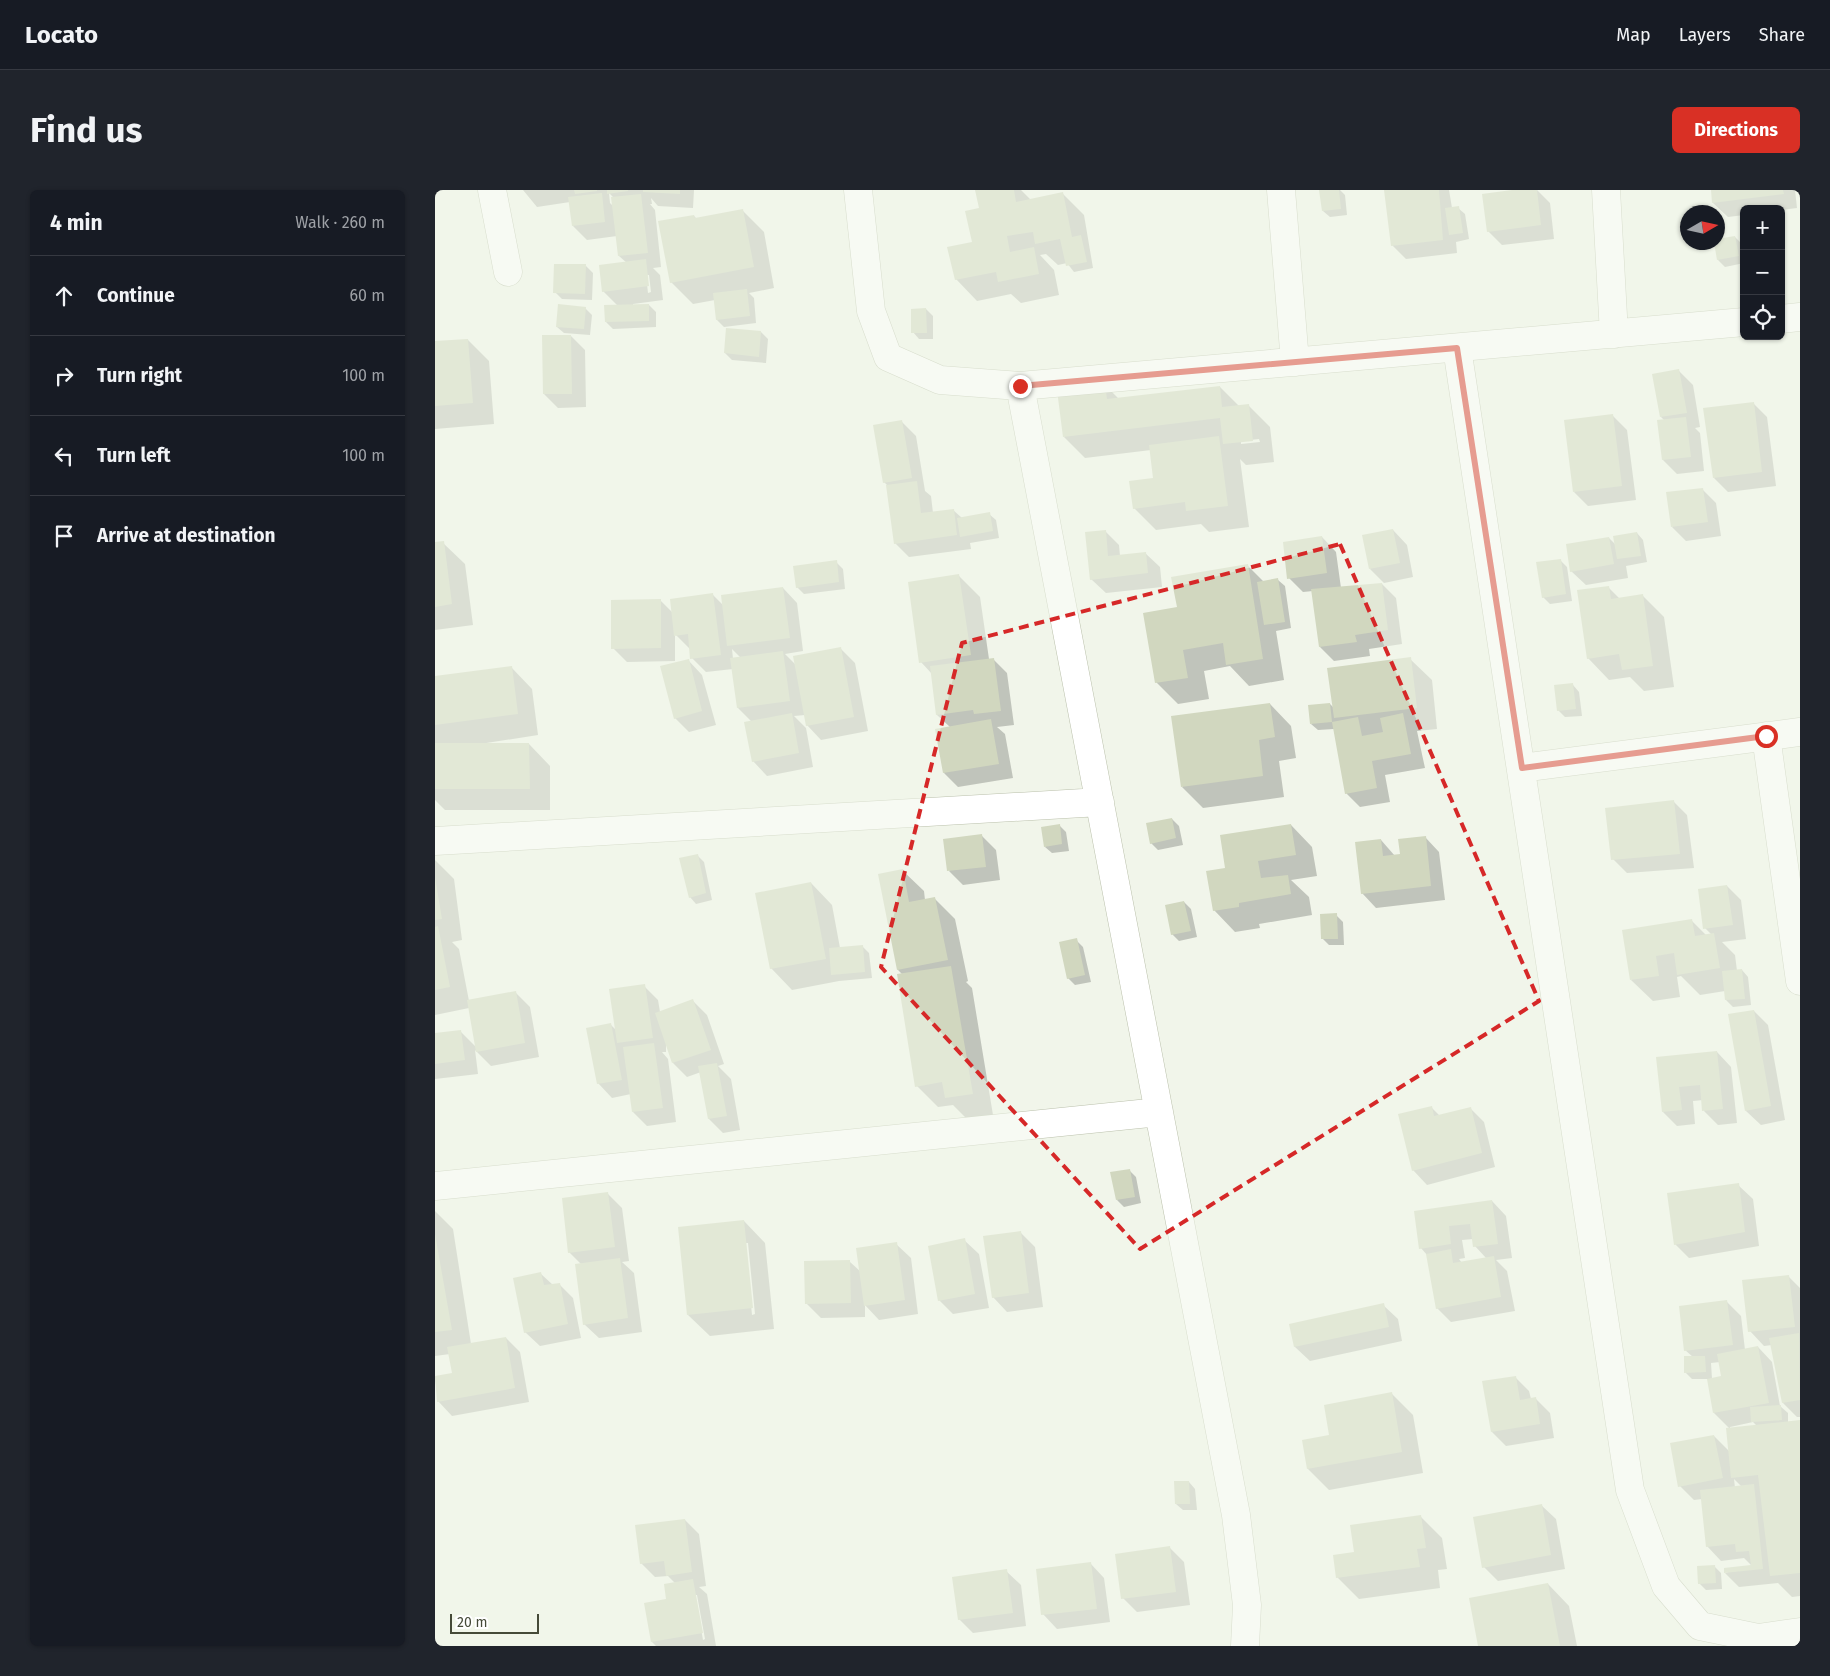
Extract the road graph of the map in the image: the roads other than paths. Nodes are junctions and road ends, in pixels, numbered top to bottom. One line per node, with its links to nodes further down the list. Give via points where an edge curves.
1 (492, 190): 5 (street)
2 (857, 190): 12 (street, via 871,311 888,357 940,380)
3 (1281, 190): 11 (street)
4 (1606, 190): 9 (street)
5 (508, 272)
6 (1800, 317): 7 (street)
7 (1785, 319)
8 (1740, 322): 9 (street)
9 (1614, 334): 10 (street)
10 (1457, 348): 11 (street); 15 (street)
11 (1295, 362): 12 (street)
12 (1020, 386): 16 (street)
13 (1800, 732): 14 (street)
14 (1766, 736): 15 (street); 18 (street)
15 (1522, 768): 21 (street, via 1630,1490 1666,1586 1700,1626 1758,1638)
16 (1099, 802): 17 (street); 19 (street)
17 (435, 841)
18 (1800, 981)
19 (1159, 1112): 20 (street); 22 (street, via 1236,1514 1247,1605)
20 (435, 1186)
21 (1796, 1637)
22 (1245, 1646)

